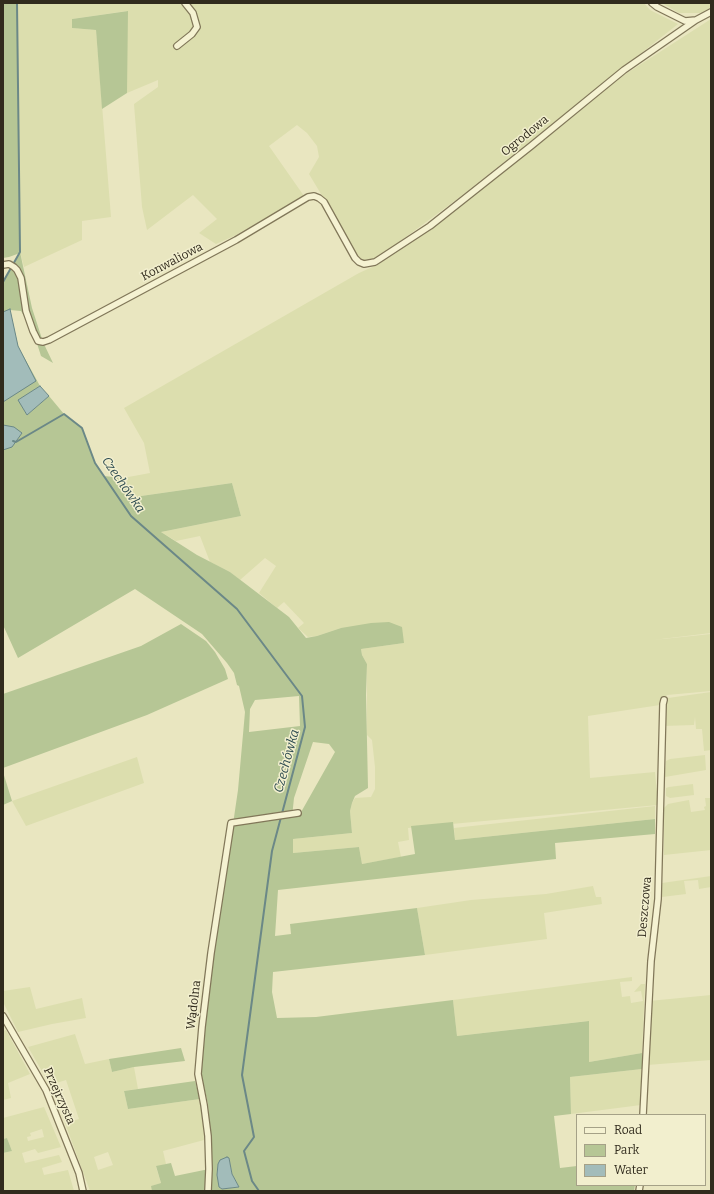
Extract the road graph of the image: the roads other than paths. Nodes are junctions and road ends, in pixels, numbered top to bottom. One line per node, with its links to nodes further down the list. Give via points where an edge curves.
1 (185, 3): 5 (street, via 193,13 197,27)
2 (652, 3): 4 (street, via 685,21)
3 (711, 12): 4 (street, Ogrodowa)
4 (696, 20): 6 (street, Ogrodowa, via 624,70 430,226 375,262 364,264 355,258 324,202)
5 (177, 46)
6 (314, 196): 7 (street, Konwaliowa, via 304,199 230,244 43,342 38,341 26,311 18,270 9,264)
7 (4, 265)
8 (664, 700): 11 (street, Deszczowa, via 658,899 651,961)
9 (298, 813): 13 (street, Wądolna, via 231,823 210,960 198,1074 208,1136)
10 (3, 1016): 12 (street, Przejrzysta, via 49,1097 79,1173)
11 (643, 1114)
12 (83, 1191)
13 (208, 1191)

